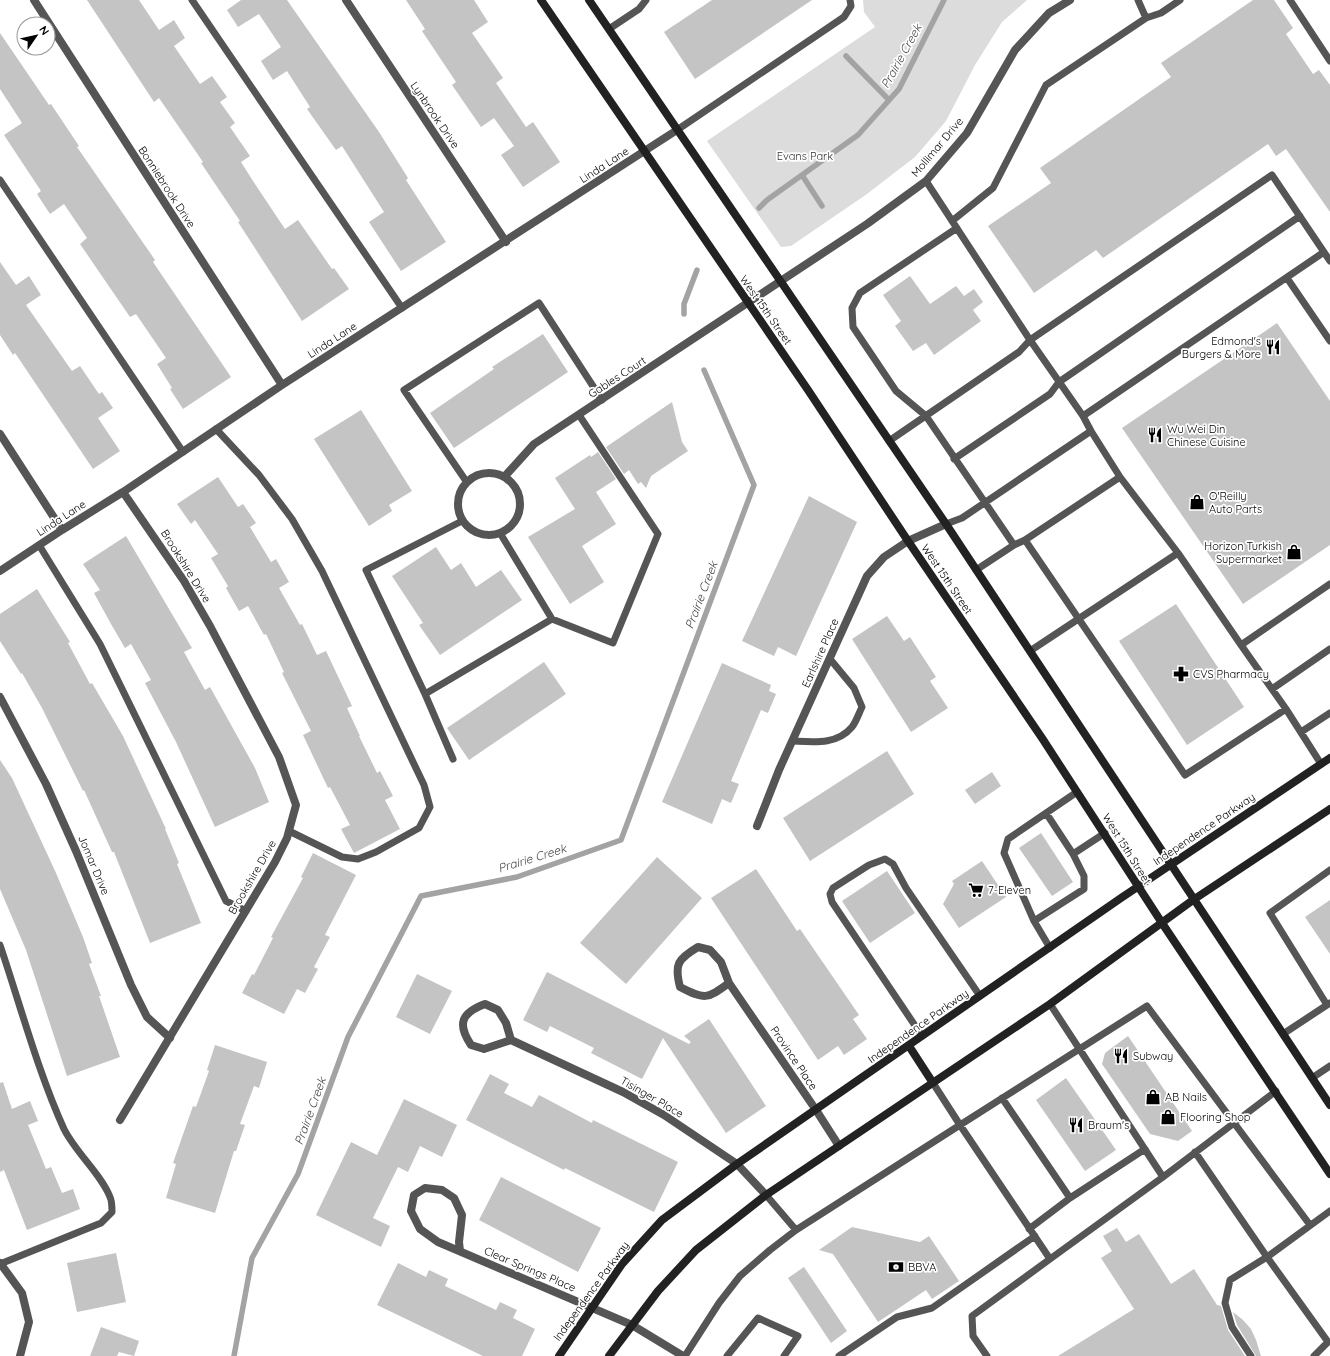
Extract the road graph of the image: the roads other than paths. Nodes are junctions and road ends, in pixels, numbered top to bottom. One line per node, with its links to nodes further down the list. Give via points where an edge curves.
1 (34, 0): 32 (street, Bonniebrook Drive)
2 (192, 0): 28 (lane)
3 (346, 0): 22 (street, Lynbrook Drive)
4 (541, 0): 16 (main road, West 15th Street)
5 (589, 0): 13 (main road)
6 (646, 0): 13 (lane, via 639,9)
7 (850, 0): 15 (lane, via 844,17)
8 (1070, 0): 18 (street, Mollimar Drive, via 1050,13 1015,50 967,133)
9 (1138, 0): 12 (lane)
10 (1180, 0): 12 (lane, via 1161,13)
11 (1290, 0): 14 (lane)
12 (1146, 18): 20 (lane, via 1046,86 993,188)
13 (609, 29): 15 (main road)
14 (1330, 61)
15 (677, 130): 16 (street, Linda Lane); 26 (main road)
16 (644, 152): 22 (street, Linda Lane); 27 (main road, West 15th Street)
17 (0, 180): 41 (lane)
18 (926, 181): 20 (lane); 26 (street, Mollimar Drive)
19 (1300, 216): 23 (lane); 29 (lane, via 1272,175); 31 (lane)
20 (952, 221): 21 (lane)
21 (957, 228): 29 (lane); 35 (lane, via 860,293 852,308 853,327 896,391)
22 (506, 242): 28 (street, Linda Lane)
23 (1324, 252): 24 (lane); 25 (lane)
24 (1330, 261)
25 (1287, 278): 30 (lane); 36 (lane)
26 (781, 281): 27 (street, Mollimar Drive); 40 (main road)
27 (748, 303): 33 (street, Gables Court); 53 (main road, West 15th Street)
28 (402, 308): 32 (street, Linda Lane)
29 (1030, 340): 31 (lane); 35 (lane, via 1019,352)
30 (1330, 341)
31 (1059, 382): 36 (lane); 42 (lane, via 1050,394)
32 (282, 385): 37 (street, Linda Lane)
33 (602, 400): 34 (street, Gables Court); 45 (lane, via 539,303 404,390)
34 (579, 415): 43 (street, Gables Court, via 534,444); 60 (lane, via 658,534 613,643)
35 (926, 416): 40 (lane); 42 (lane)
36 (1083, 416): 38 (lane)
37 (216, 429): 41 (street, Linda Lane); 80 (lane, via 259,475 292,519 322,571 424,785 430,807 419,828 358,859 342,857)
38 (1090, 431): 44 (lane); 47 (lane)
39 (0, 434): 50 (street)
40 (889, 441): 49 (main road)
41 (183, 452): 46 (street, Linda Lane)
42 (954, 458): 47 (lane)
43 (505, 476): 45 (street, via 495,472 484,472); 51 (street, via 518,492 520,511 509,528)
44 (1120, 476): 52 (lane); 56 (lane)
45 (466, 481): 48 (street, via 457,501)
46 (123, 492): 50 (street, Linda Lane); 80 (street, Brookshire Drive, via 184,581 279,757 296,804)
47 (985, 502): 49 (lane, via 962,518); 55 (lane)
48 (462, 521): 51 (street, via 479,534); 67 (lane, via 366,570)
49 (946, 524): 53 (street, Earlshire Place); 57 (main road)
50 (62, 530): 54 (street, Linda Lane)
51 (500, 533): 60 (lane)
52 (1025, 540): 55 (lane); 61 (lane)
53 (908, 541): 65 (street, Earlshire Place, via 884,556 867,576); 76 (main road, West 15th Street)
54 (39, 545): 58 (street, Linda Lane); 87 (lane, via 100,644 226,901)
55 (1014, 545): 57 (lane)
56 (1178, 553): 61 (lane); 62 (lane)
57 (976, 570): 64 (main road)
58 (0, 571)
59 (1330, 584): 62 (lane)
60 (552, 618): 67 (lane)
61 (1078, 618): 64 (lane); 69 (lane, via 1185,775)
62 (1241, 645): 66 (lane)
63 (1330, 649): 66 (lane)
64 (1030, 651): 83 (main road)
65 (830, 659): 72 (street, Earlshire Place); 72 (lane, via 854,688 862,707 853,726 839,738 819,742)
66 (1272, 689): 69 (lane)
67 (425, 694): 74 (lane)
68 (0, 696): 98 (street, Jomar Drive, via 46,784 76,850 131,985 147,1017)
69 (1286, 709): 71 (lane)
70 (1330, 713): 71 (lane)
71 (1301, 732): 75 (lane)
72 (793, 741): 79 (street, Earlshire Place)
73 (1330, 758): 75 (main road, Independence Parkway)
74 (452, 759)
75 (1321, 764): 83 (main road, Independence Parkway)
76 (1077, 792): 78 (lane); 81 (main road, West 15th Street)
77 (1329, 810): 86 (main road)
78 (1046, 813): 82 (lane); 88 (lane, via 1008,839 1004,853)
79 (757, 826)
80 (289, 831): 87 (street, Brookshire Drive, via 275,862)
81 (1105, 833): 82 (lane); 85 (main road, West 15th Street)
82 (1073, 854): 88 (lane, via 1084,876 1084,889)
83 (1171, 864): 85 (main road, Independence Parkway); 86 (main road)
84 (1330, 870): 95 (lane, via 1270,913)
85 (1138, 887): 89 (main road, West 15th Street); 91 (main road, Independence Parkway)
86 (1193, 900): 89 (main road); 96 (main road)
87 (246, 911): 98 (street, Brookshire Drive)
88 (1034, 921): 91 (lane)
89 (1162, 923): 94 (main road); 105 (main road, West 15th Street)
90 (0, 945): 128 (lane, via 46,1083 65,1129 111,1198 112,1212 101,1223)
91 (1050, 948): 93 (main road, Independence Parkway)
92 (729, 983): 92 (street, Province Place, via 714,995 698,996 680,987 676,971 682,956 698,947 710,950 721,962); 108 (street, Province Place)
93 (980, 996): 97 (main road, Independence Parkway); 97 (lane, via 906,888 893,864 885,859 869,865 833,888 830,894 832,902)
94 (1050, 1004): 101 (lane); 104 (main road)
95 (1328, 1004): 96 (lane)
96 (1282, 1034): 103 (main road)
97 (922, 1036): 100 (main road, Independence Parkway)
98 (170, 1038): 109 (street, Brookshire Drive)
99 (511, 1040): 99 (street, via 506,1023 498,1010 485,1004 470,1009 463,1019 463,1034 472,1046 484,1049); 115 (street, Tisinger Place, via 623,1092 664,1115)
100 (909, 1046): 104 (main road); 108 (main road, Independence Parkway)
101 (1079, 1048): 106 (lane); 110 (lane, via 1147,1006); 113 (lane)
102 (1330, 1066): 103 (lane)
103 (1312, 1078): 107 (main road)
104 (934, 1083): 111 (lane); 112 (main road)
105 (1276, 1091): 110 (lane); 116 (main road, West 15th Street)
106 (1002, 1098): 111 (lane); 119 (lane)
107 (1330, 1105)
108 (816, 1110): 112 (street, Province Place); 115 (main road, Independence Parkway)
109 (120, 1120)
110 (1233, 1123): 114 (lane); 121 (lane)
111 (960, 1125): 122 (lane); 123 (lane)
112 (838, 1146): 118 (main road)
113 (1144, 1149): 117 (lane); 119 (lane)
114 (1195, 1152): 117 (lane); 126 (lane)
115 (737, 1164): 118 (street, Tisinger Place); 129 (main road, Independence Parkway, via 662,1220 622,1264)
116 (1330, 1174)
117 (1163, 1177): 127 (lane)
118 (766, 1195): 123 (lane); 130 (main road, via 696,1250 658,1291)
119 (1070, 1198): 122 (lane)
120 (1330, 1211): 121 (lane)
121 (1310, 1225): 126 (lane)
122 (1029, 1229): 124 (lane)
123 (796, 1230): 135 (lane, via 740,1276)
124 (1035, 1236): 127 (lane); 138 (lane, via 932,1308 897,1317)
125 (460, 1251): 125 (street, Clear Springs Place, via 438,1242 420,1229 411,1211 414,1195 426,1188 442,1190 454,1198 462,1215); 129 (street, Clear Springs Place)
126 (1267, 1257): 131 (lane); 140 (lane, via 1230,1280 1225,1303 1232,1327)
127 (1050, 1259): 139 (lane, via 972,1316 973,1336)
128 (0, 1264): 132 (street, via 22,1293 29,1322)
129 (591, 1307): 130 (street, Clear Springs Place); 133 (main road, Independence Parkway)
130 (632, 1325): 134 (main road); 135 (street, Clear Springs Place)
131 (1329, 1343): 141 (lane)
132 (20, 1356)
133 (559, 1356)
134 (609, 1356)
135 (684, 1356)
136 (727, 1356): 137 (lane, via 758,1318 798,1336)
137 (784, 1356)
138 (839, 1356)
139 (987, 1356)
140 (1251, 1356)
141 (1314, 1356)

